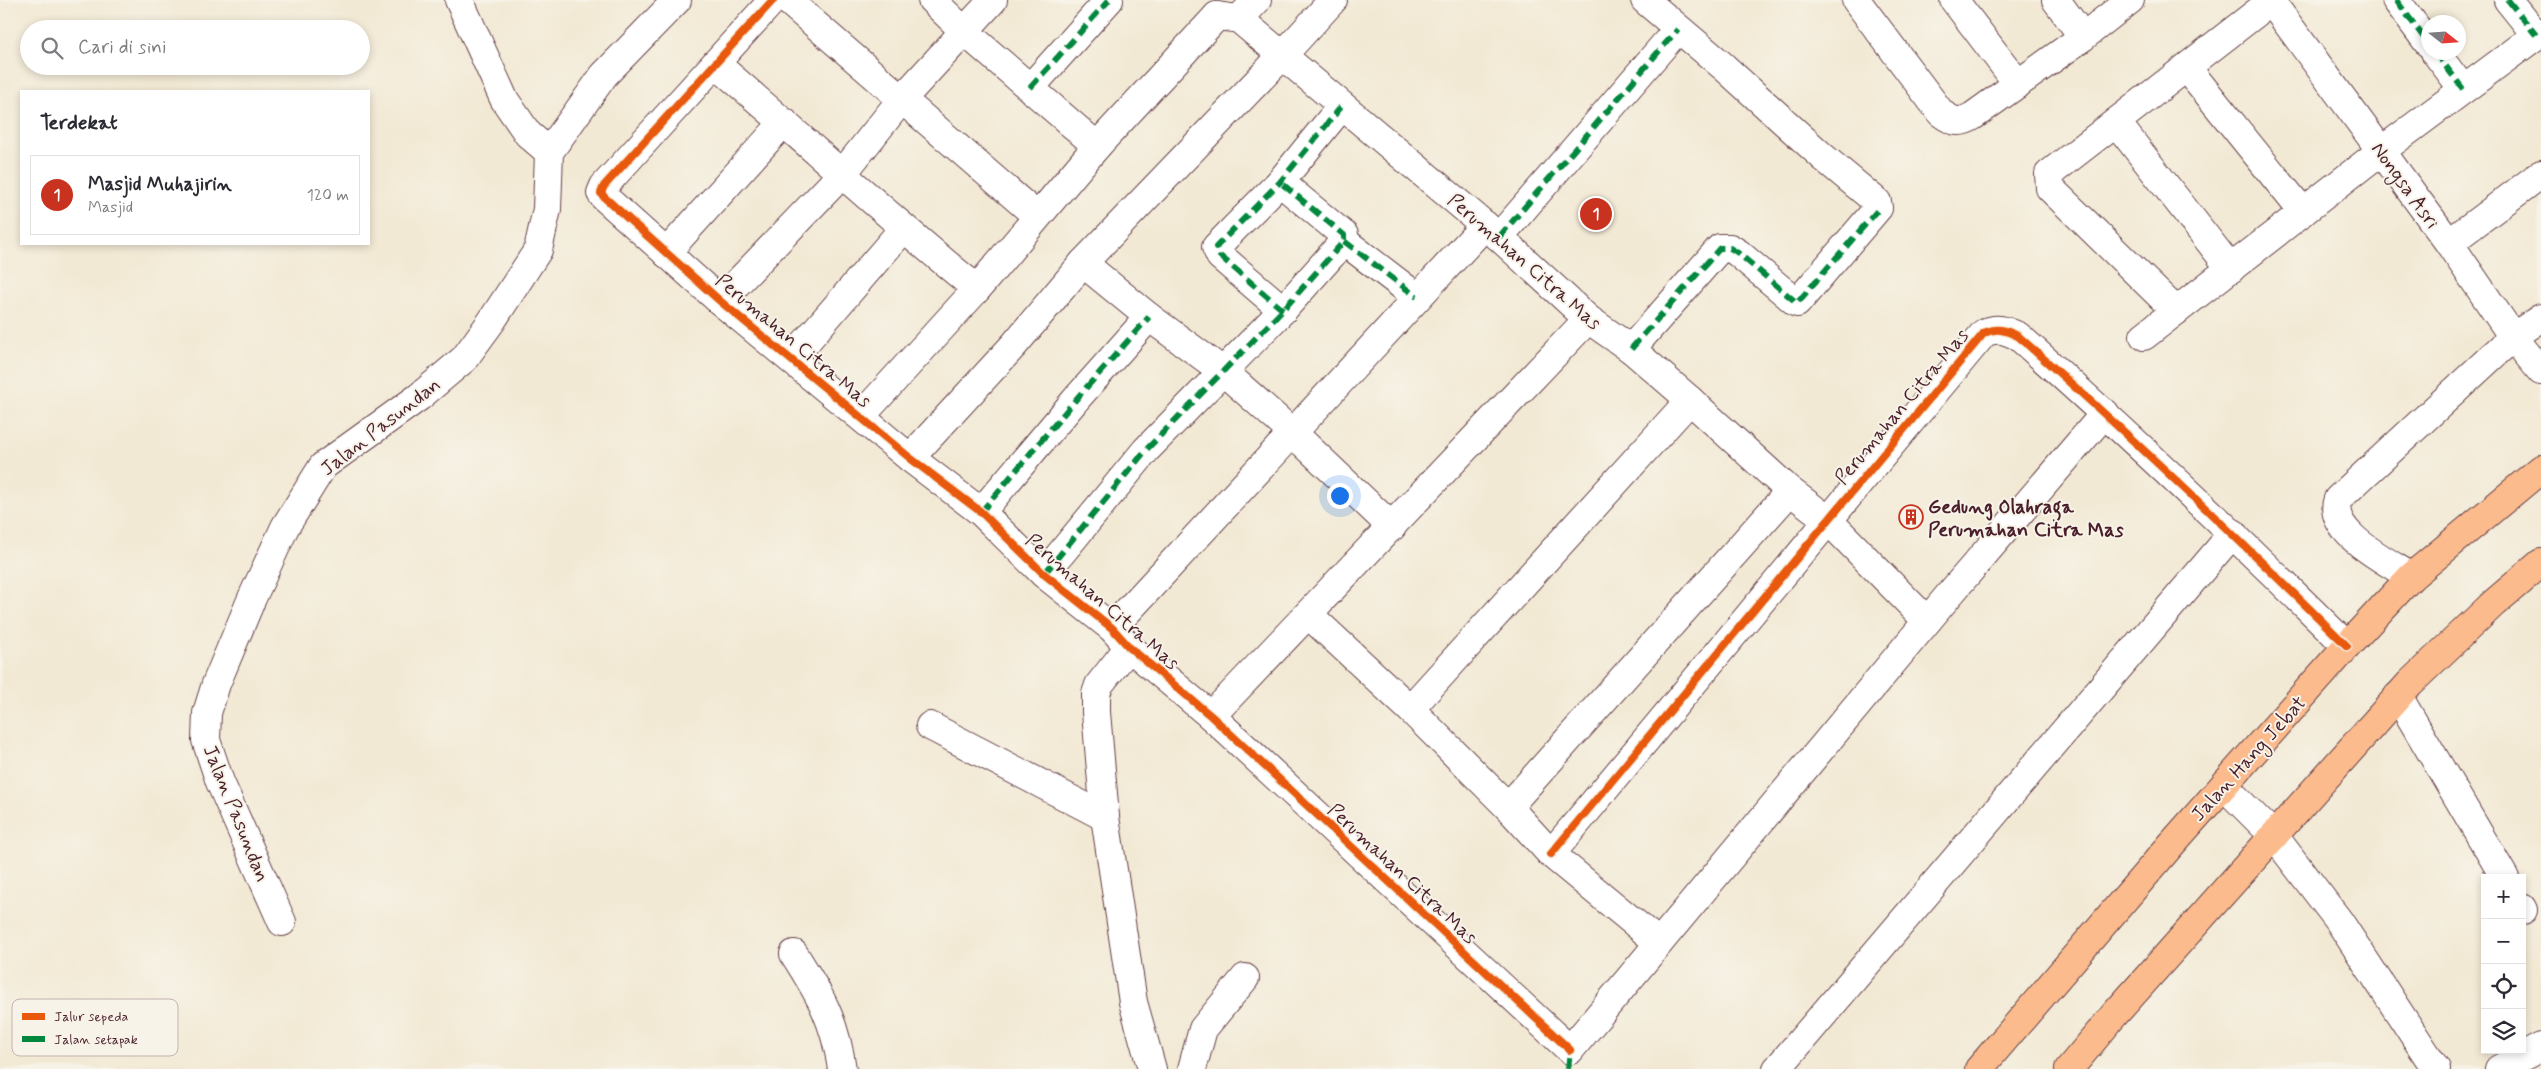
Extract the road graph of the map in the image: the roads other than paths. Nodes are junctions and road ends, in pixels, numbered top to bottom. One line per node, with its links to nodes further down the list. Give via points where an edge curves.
1 (459, 0): 36 (street, via 504,99 528,134)
2 (678, 0): 36 (street, via 604,75)
3 (773, 0): 25 (street)
4 (787, 0): 30 (street)
5 (932, 0): 19 (street)
6 (993, 0): 19 (street)
7 (1109, 0): 28 (street)
8 (1333, 0): 23 (street)
9 (1645, 0): 18 (street)
10 (1856, 0): 27 (street, via 1941,113 1949,119 1964,121)
11 (1954, 0): 27 (street)
12 (2056, 0): 22 (street)
13 (2130, 0): 22 (street)
14 (2271, 0): 26 (street); 35 (street, Nongsa Asri)
15 (2396, 0): 21 (street)
16 (2508, 0): 20 (street)
17 (1229, 9): 23 (street, Perumahan Citra Mas); 34 (street)
18 (1678, 29): 43 (street); 59 (street, via 1823,158 1878,202 1878,208 1797,303 1738,253 1730,248 1720,248)
19 (964, 31): 28 (street); 30 (street)
20 (2539, 33): 29 (street)
21 (2421, 34)
22 (2083, 37): 27 (street)
23 (1282, 56): 31 (street, Perumahan Citra Mas); 47 (street)
24 (2442, 60): 29 (street)
25 (716, 64): 32 (street); 46 (street, Perumahan Citra Mas, via 601,193)
26 (2187, 68): 33 (street); 40 (street)
27 (2018, 84)
28 (1030, 88): 34 (street)
29 (2463, 89): 35 (street)
30 (902, 100): 37 (street); 41 (street)
31 (1341, 107): 39 (street); 43 (street, Perumahan Citra Mas)
32 (784, 122): 37 (street); 46 (street)
33 (2116, 122): 48 (street); 53 (street, via 2049,174 2050,188)
34 (1097, 146): 41 (street)
35 (2381, 151): 40 (street); 45 (street, Nongsa Asri)
36 (549, 152): 91 (street, Jalan Pasundan, via 547,209 538,250 523,277 464,359 323,466 285,527 216,684 206,713 206,740 220,782)
37 (843, 173): 42 (street); 51 (street)
38 (2541, 174): 45 (street)
39 (1280, 182): 44 (street, via 1344,235); 52 (street, via 1216,247 1220,256)
40 (2303, 212): 48 (street)
41 (1037, 216): 49 (street)
42 (903, 229): 49 (street); 60 (street)
43 (1492, 231): 50 (street); 56 (street, Perumahan Citra Mas)
44 (1344, 241): 50 (street); 52 (street)
45 (2449, 243): 58 (street, Nongsa Asri)
46 (666, 253): 51 (street, Perumahan Citra Mas)
47 (1083, 263): 54 (street); 67 (street, via 1014,345)
48 (2231, 269): 53 (street)
49 (977, 289): 65 (street)
50 (1417, 297): 66 (street)
51 (720, 301): 60 (street, Perumahan Citra Mas)
52 (1283, 310): 62 (street)
53 (2176, 311): 57 (street)
54 (1149, 317): 62 (street); 70 (street)
55 (2541, 318): 58 (street)
56 (1588, 319): 59 (street, Perumahan Citra Mas); 72 (street)
57 (2144, 336)
58 (2513, 337): 61 (street, Nongsa Asri); 76 (street, via 2338,499 2336,513 2346,534)
59 (1631, 350): 63 (street, Perumahan Citra Mas)
60 (792, 358): 65 (street, Perumahan Citra Mas)
61 (2541, 371)
62 (1224, 372): 66 (street); 75 (street, via 1146,450)
63 (1690, 400): 69 (street, Perumahan Citra Mas); 82 (street)
64 (2105, 413): 71 (street, Perumahan Citra Mas, via 2018,336 1994,329 1984,333); 73 (street, Perumahan Citra Mas); 78 (street, Perumahan Citra Mas)
65 (861, 416): 67 (street, Perumahan Citra Mas)
66 (1294, 434): 72 (street); 79 (street)
67 (910, 458): 70 (street, Perumahan Citra Mas)
68 (2541, 469): 76 (highway, Jalan Hang Jebat)
69 (1790, 491): 71 (street, Perumahan Citra Mas); 86 (street)
70 (981, 512): 75 (street, Perumahan Citra Mas)
71 (1827, 519): 78 (street, Perumahan Citra Mas); 89 (street, Perumahan Citra Mas)
72 (1392, 527): 77 (street)
73 (2233, 533): 80 (street, Perumahan Citra Mas); 100 (street)
74 (2541, 563): 81 (highway, via 2494,603)
75 (1044, 574): 79 (street, Perumahan Citra Mas)
76 (2412, 577): 80 (highway, Jalan Hang Jebat)
77 (1308, 614): 82 (street); 83 (street)
78 (1927, 621): 92 (street, Perumahan Citra Mas)
79 (1120, 638): 83 (street, Perumahan Citra Mas); 87 (street, via 1096,694)
80 (2347, 646): 85 (highway, Jalan Hang Jebat)
81 (2398, 696): 88 (highway); 90 (street)
82 (1410, 709): 86 (street)
83 (1211, 716): 96 (street, Perumahan Citra Mas)
84 (930, 726): 87 (street)
85 (2224, 786): 88 (street); 101 (highway, Jalan Hang Jebat)
86 (1508, 807): 89 (street)
87 (1105, 817): 98 (street, via 1132,1002)
88 (2274, 836): 102 (highway); 103 (street, via 2339,921)
89 (1551, 854): 92 (street)
90 (2503, 874)
91 (282, 922)
92 (1659, 943): 96 (street, Perumahan Citra Mas)
93 (794, 954): 97 (street, via 826,1007 838,1040)
94 (1245, 978): 99 (street, via 1204,1029)
95 (2541, 1047): 104 (street)
96 (1569, 1060)
97 (842, 1069)
98 (1152, 1069)
99 (1192, 1069)
100 (1777, 1069)
101 (1979, 1069)
102 (2069, 1069)
103 (2436, 1069)
104 (2499, 1069)

